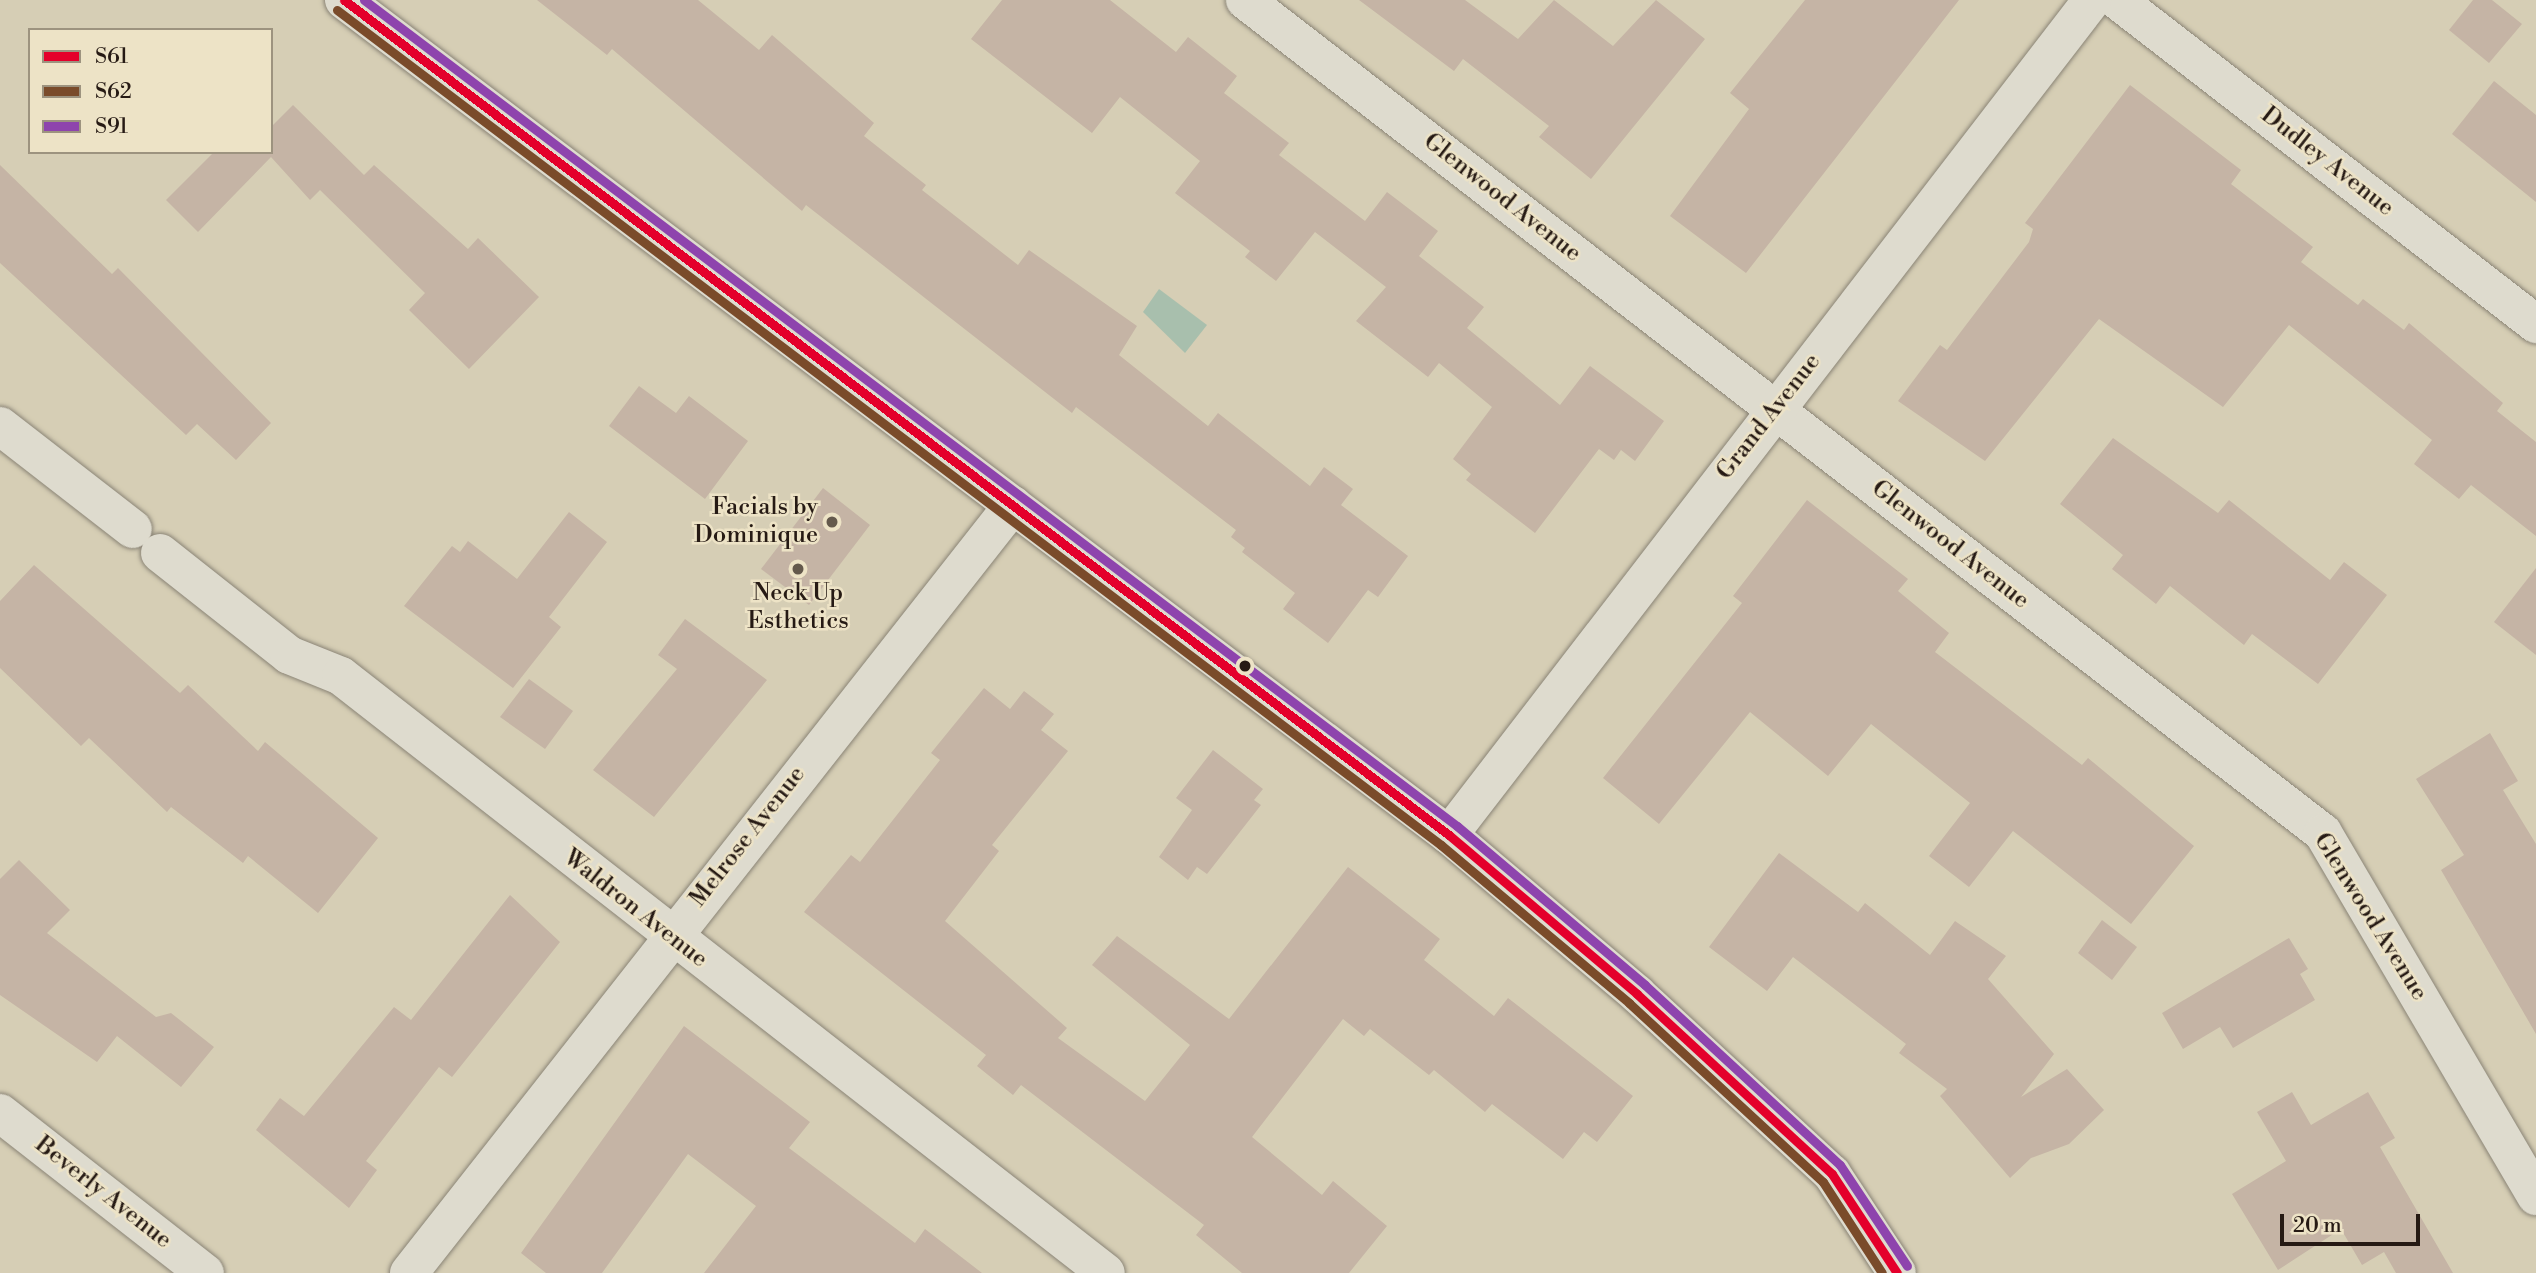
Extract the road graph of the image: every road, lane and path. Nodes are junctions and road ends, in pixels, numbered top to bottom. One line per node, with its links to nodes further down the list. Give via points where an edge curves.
1 (344, 0): 8 (street)
2 (1245, 0): 6 (street, Glenwood Avenue)
3 (2092, 0): 6 (street, Grand Avenue)
4 (2117, 0): 5 (street, Dudley Avenue)
5 (2536, 324)
6 (1774, 409): 9 (street, Grand Avenue); 12 (street, Glenwood Avenue, via 2323,833)
7 (0, 426): 10 (street, Waldron Avenue, via 289,655 341,676)
8 (1013, 505): 9 (street); 10 (street, Melrose Avenue)
9 (1449, 835): 16 (street, via 1637,994 1832,1174)
10 (669, 937): 14 (street, Melrose Avenue); 15 (street, Waldron Avenue)
11 (0, 1113): 13 (street, Beverly Avenue)
12 (2536, 1196)
13 (205, 1273)
14 (409, 1273)
15 (1106, 1273)
16 (1897, 1273)

